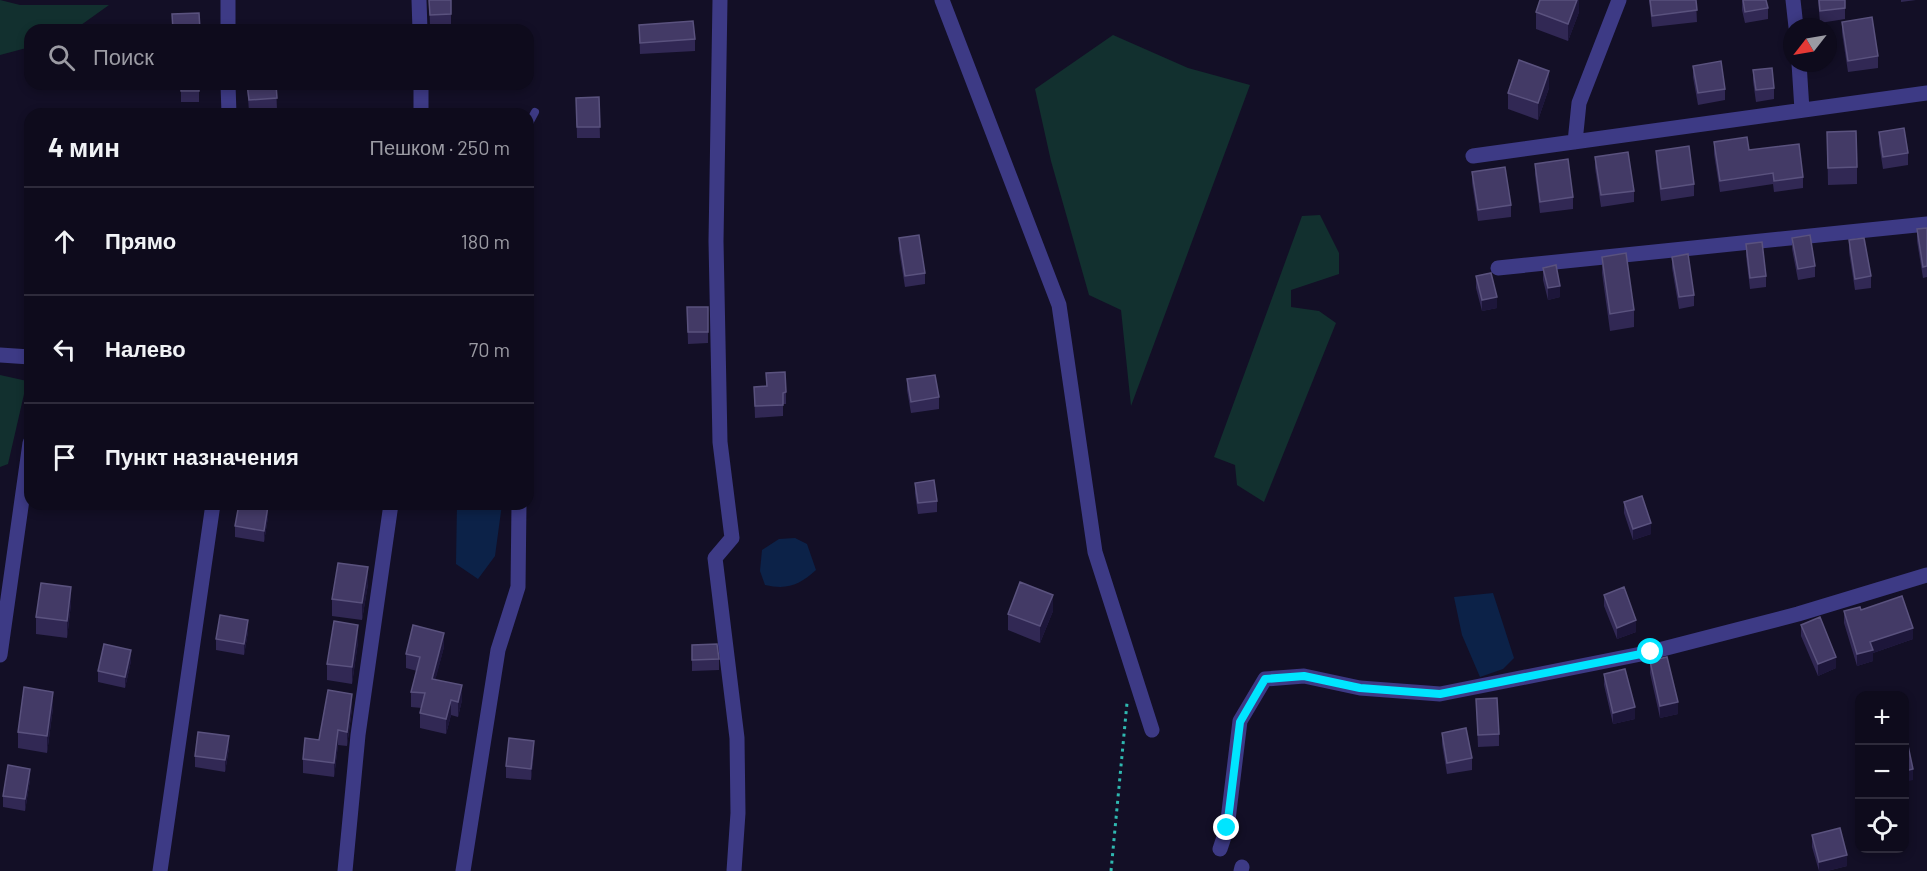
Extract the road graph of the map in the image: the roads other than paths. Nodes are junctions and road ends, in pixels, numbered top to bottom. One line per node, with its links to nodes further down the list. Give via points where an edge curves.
1 (228, 0): 8 (street)
2 (419, 0): 9 (street)
3 (720, 0): 34 (street, via 716,241 720,442 732,538 715,558 737,738)
4 (942, 0): 29 (street, via 1059,305 1095,552)
5 (1619, 0): 17 (street, via 1579,104)
6 (1793, 0): 7 (street)
7 (1795, 18)
8 (228, 24)
9 (420, 24)
10 (1800, 72): 16 (street)
11 (228, 90): 14 (street)
12 (421, 90): 15 (street)
13 (1927, 93): 16 (street)
14 (229, 108)
15 (421, 108)
16 (1802, 110): 17 (street)
17 (1575, 142): 18 (street)
18 (1473, 156)
19 (1927, 224): 20 (street)
20 (1498, 268)
21 (0, 356): 22 (street)
22 (24, 357)
23 (24, 485): 28 (street)
24 (212, 510): 31 (street)
25 (390, 510): 32 (street, via 358,735)
26 (519, 510): 33 (street, via 518,586 498,650)
27 (1927, 575): 30 (street, via 1651,652 1440,694 1360,688 1304,676 1265,679 1240,722 1227,828)
28 (0, 655)
29 (1152, 730)
30 (1220, 849)
31 (160, 871)
32 (345, 871)
33 (463, 871)
34 (734, 871)

